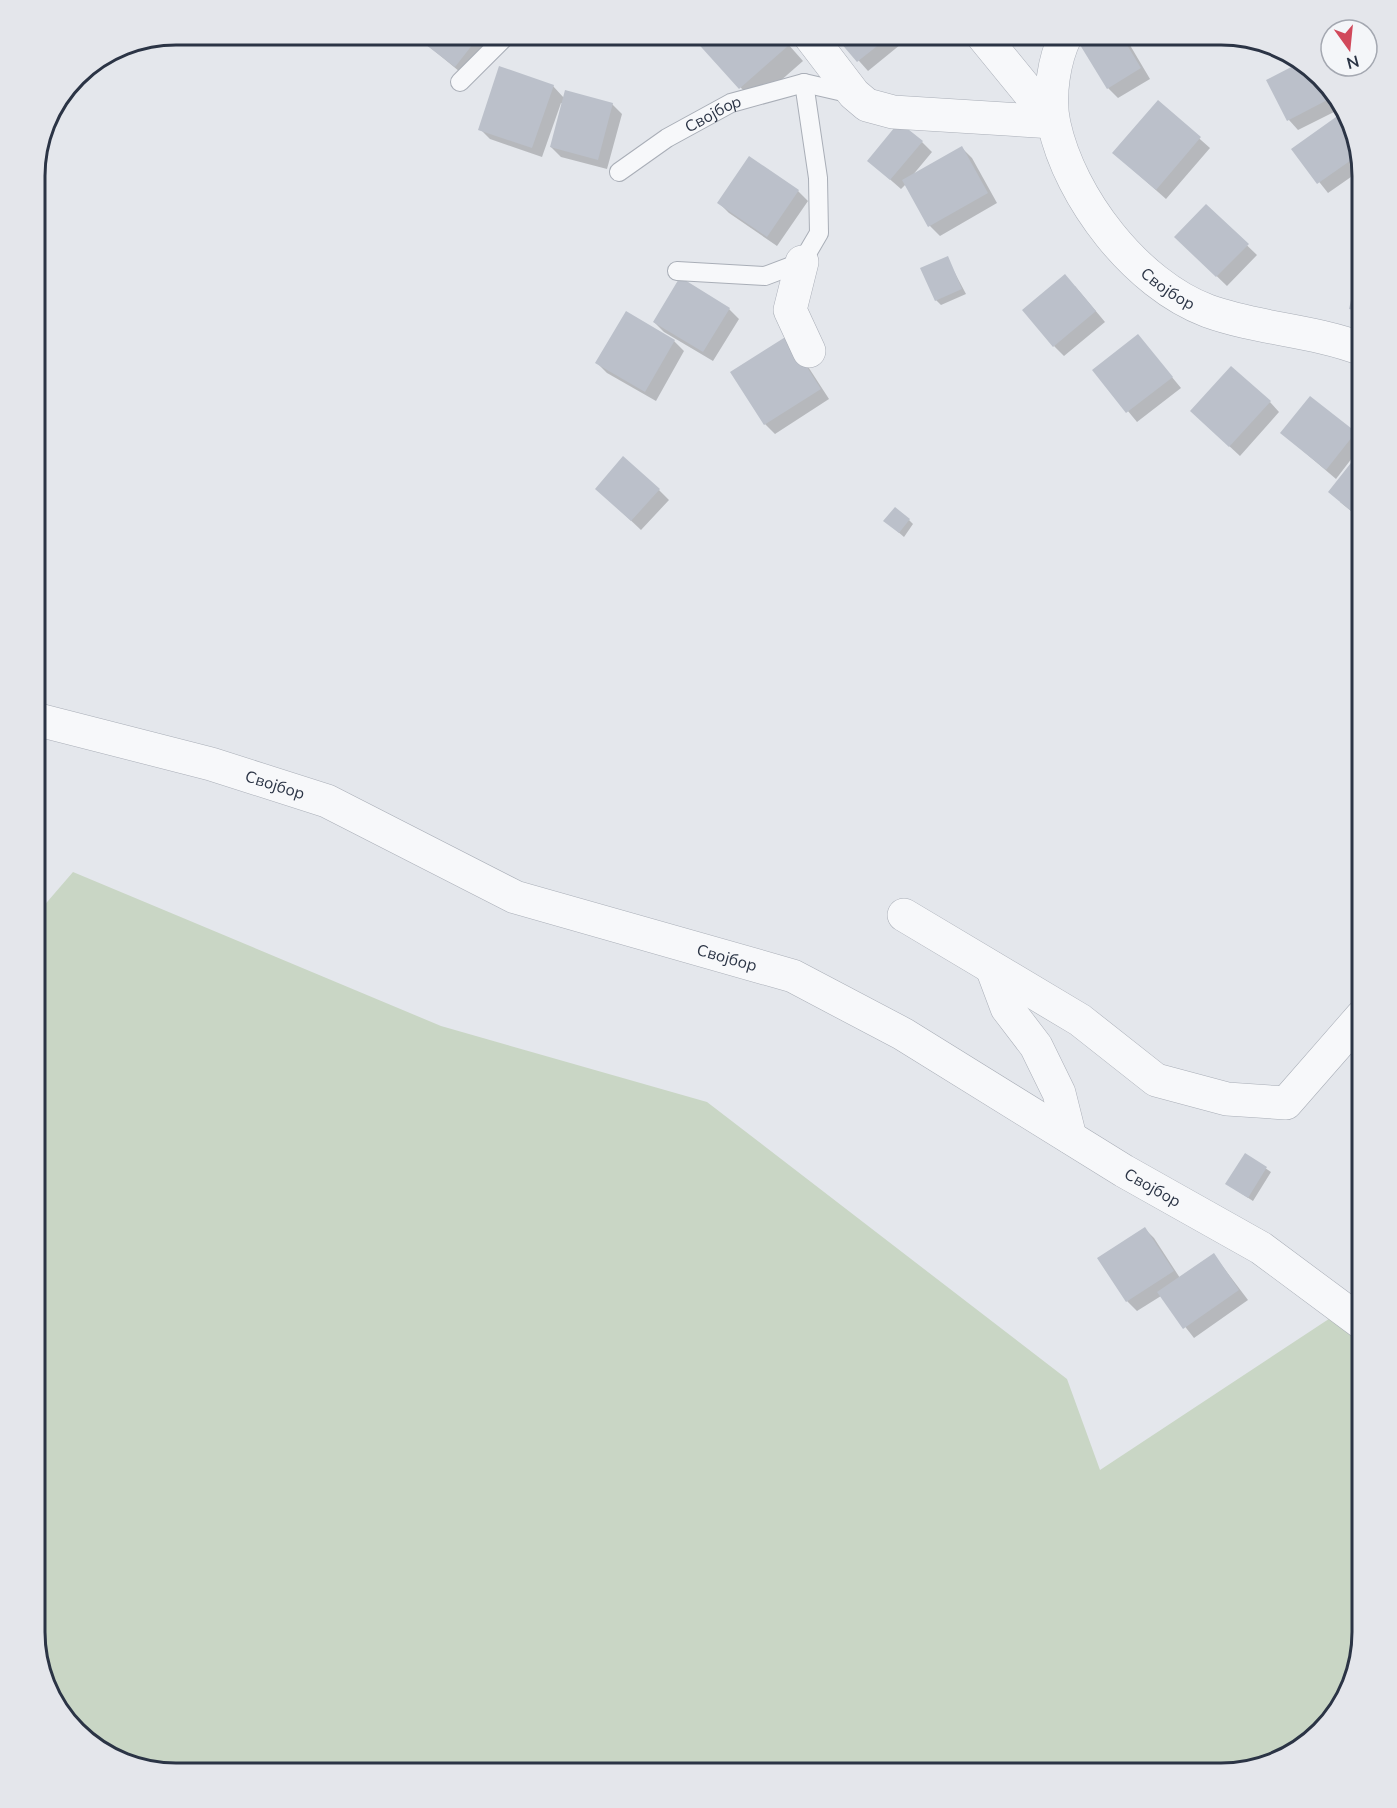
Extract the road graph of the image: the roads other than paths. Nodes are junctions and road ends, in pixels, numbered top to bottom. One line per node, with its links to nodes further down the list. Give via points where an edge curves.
1 (497, 45): 5 (lane)
2 (817, 45): 7 (street, Својбор)
3 (990, 45): 8 (street, Својбор)
4 (1061, 45): 8 (street, Својбор, via 1053,89)
5 (460, 82)
6 (804, 83): 7 (lane, Својбор); 9 (lane, Својбор, via 731,102 667,138); 10 (lane, via 818,178 819,233)
7 (854, 94): 8 (street, Својбор, via 867,105 892,112)
8 (1053, 122): 12 (street, Својбор, via 1066,161 1092,209 1128,257 1169,292 1208,311)
9 (619, 172)
10 (802, 262): 11 (lane, via 765,276); 13 (street, via 789,310)
11 (677, 271)
12 (1352, 345)
13 (809, 351)
14 (45, 722): 18 (street, Својбор, via 211,764 327,801 515,897 793,975 903,1034)
15 (904, 915): 16 (street)
16 (992, 968): 17 (street, via 1080,1020 1156,1080 1227,1099 1286,1103); 18 (street, via 1007,1008 1035,1046 1059,1093)
17 (1352, 1027)
18 (1070, 1137): 19 (street, Својбор, via 1262,1248)
19 (1352, 1316)

